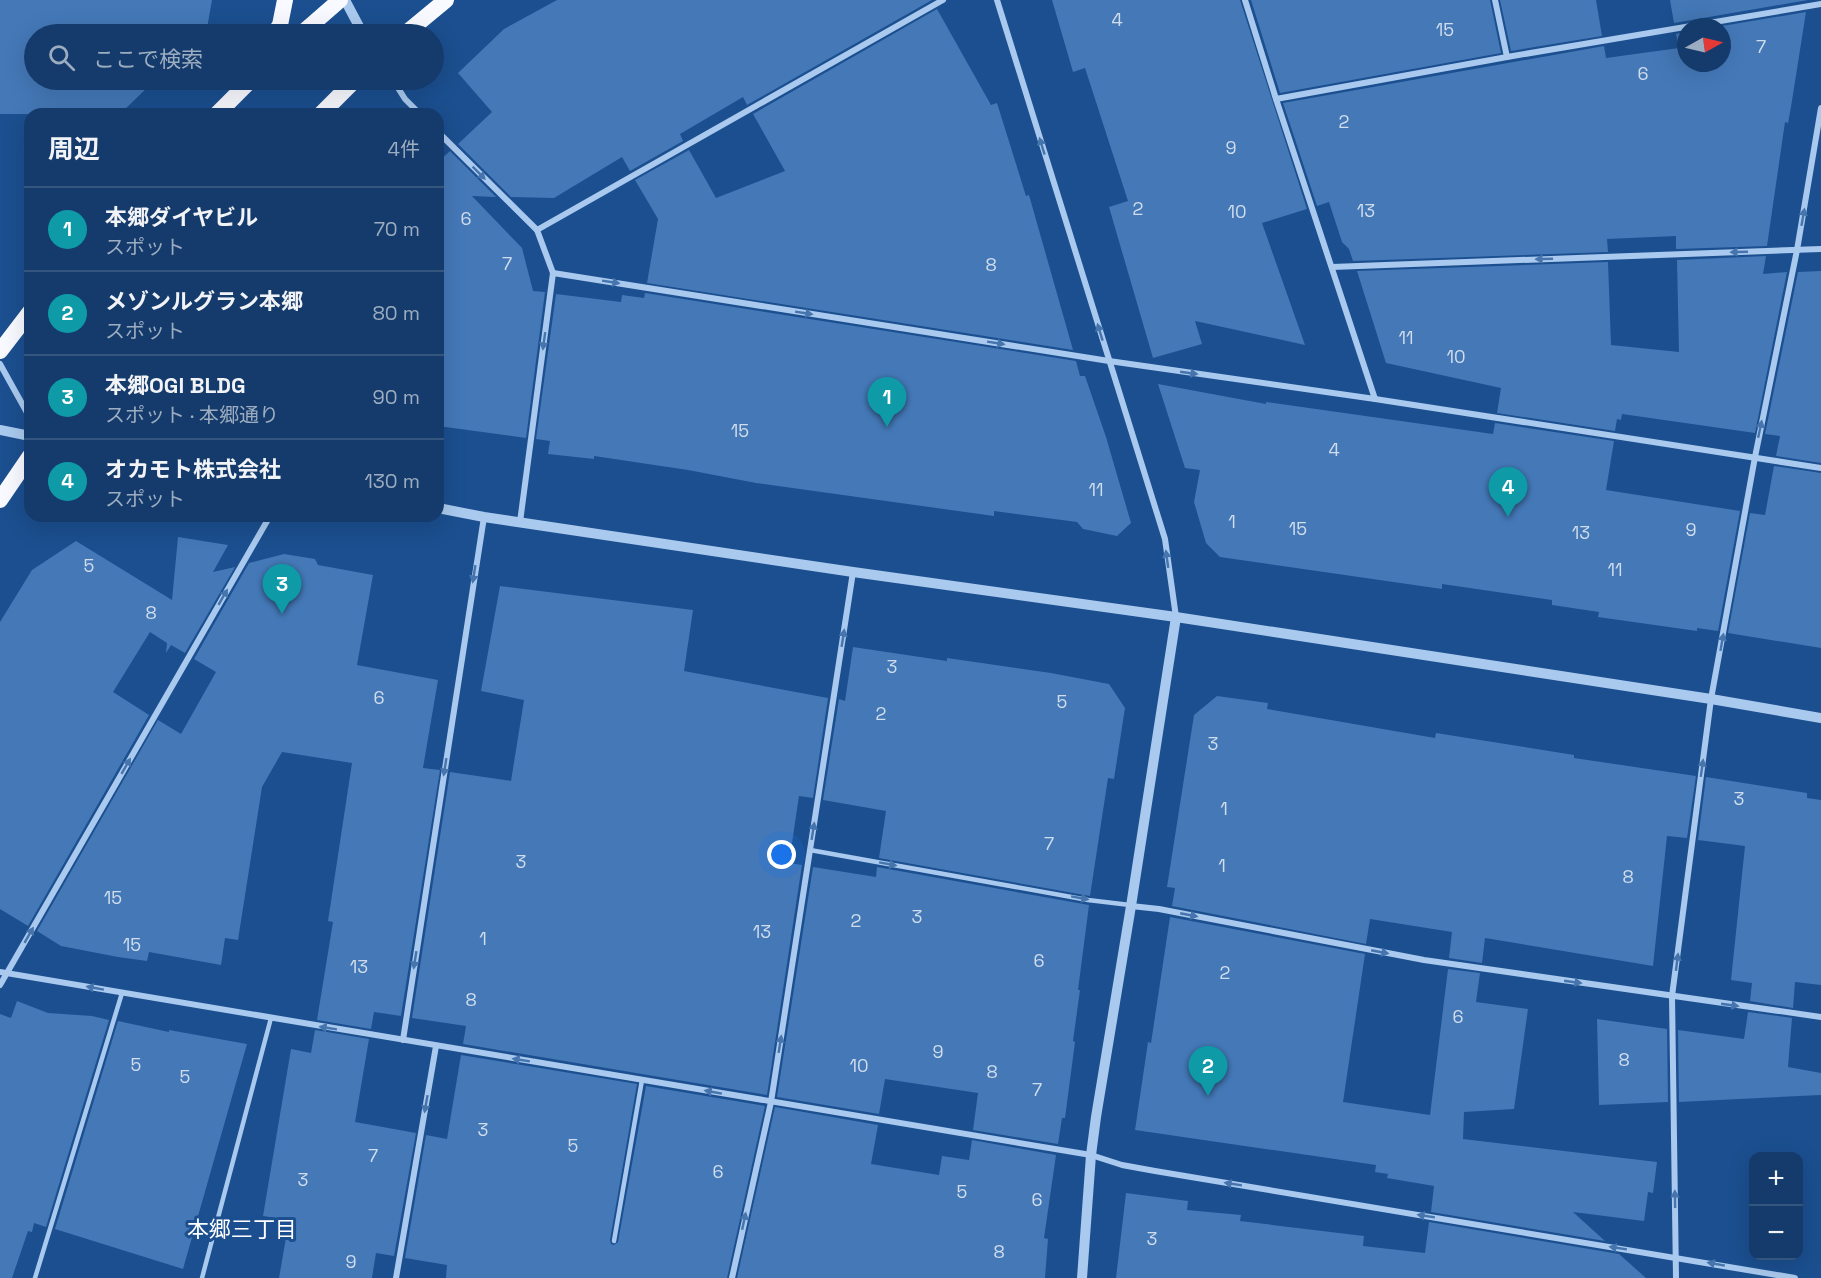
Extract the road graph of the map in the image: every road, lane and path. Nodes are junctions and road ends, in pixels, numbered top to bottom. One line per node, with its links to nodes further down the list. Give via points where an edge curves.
1 (285, 0): 10 (highway)
2 (340, 0): 11 (highway)
3 (345, 0): 12 (street)
4 (446, 0): 13 (highway)
5 (943, 0): 24 (street)
6 (997, 0): 31 (street, one-way to 6)
7 (1245, 0): 18 (street)
8 (1495, 0): 14 (street)
9 (1821, 4): 14 (street)
10 (280, 24)
11 (312, 24)
12 (358, 24)
13 (417, 24)
14 (1507, 57): 18 (street)
15 (240, 90): 19 (highway)
16 (345, 90): 20 (highway)
17 (399, 90): 21 (street)
18 (1276, 99): 27 (street)
19 (223, 108)
20 (327, 108)
21 (414, 108)
22 (1821, 108): 26 (street, one-way to 22)
23 (444, 138): 24 (street, one-way to 24)
24 (537, 230): 28 (street)
25 (1821, 249): 26 (street)
26 (1797, 250): 27 (street, one-way to 27); 37 (street, one-way to 26)
27 (1332, 267): 33 (street)
28 (554, 273): 31 (street, one-way to 31); 44 (street, one-way to 44)
29 (24, 320): 30 (highway)
30 (0, 351)
31 (1109, 362): 33 (street, one-way to 33); 46 (street, one-way to 31, via 1165,538)
32 (0, 364): 34 (street)
33 (1375, 399): 37 (street)
34 (24, 407)
35 (0, 430): 36 (street)
36 (24, 435)
37 (1755, 457): 39 (street); 47 (street, one-way to 37)
38 (24, 465): 40 (highway)
39 (1821, 468)
40 (0, 500)
41 (444, 509): 42 (street)
42 (484, 517): 44 (street); 57 (street, one-way to 57)
43 (266, 522): 51 (street, one-way to 43)
44 (520, 522): 45 (street)
45 (854, 572): 46 (street); 49 (street, one-way to 45)
46 (1176, 617): 47 (street); 50 (street)
47 (1711, 699): 48 (street); 54 (street, one-way to 47)
48 (1821, 718)
49 (810, 850): 50 (lane, one-way to 50); 60 (street, one-way to 49)
50 (1131, 906): 54 (street, one-way to 54, via 1424,960); 61 (street)
51 (3, 973): 52 (street); 53 (street, one-way to 51)
52 (0, 986)
53 (122, 993): 56 (street); 64 (lane)
54 (1672, 996): 55 (street, one-way to 55); 63 (street, one-way to 54)
55 (1821, 1017)
56 (271, 1018): 57 (street, one-way to 56); 65 (lane)
57 (403, 1040): 58 (street)
58 (436, 1046): 59 (street, one-way to 58); 66 (street, one-way to 66)
59 (642, 1080): 60 (street, one-way to 59); 62 (lane)
60 (771, 1102): 61 (street); 67 (street, one-way to 60)
61 (1091, 1155): 63 (street, one-way to 61, via 1155,1171); 68 (street)
62 (614, 1240)
63 (1676, 1257): 69 (street); 70 (street, one-way to 63)
64 (35, 1278)
65 (202, 1278)
66 (396, 1278)
67 (732, 1278)
68 (1082, 1278)
69 (1676, 1278)
70 (1795, 1278)

